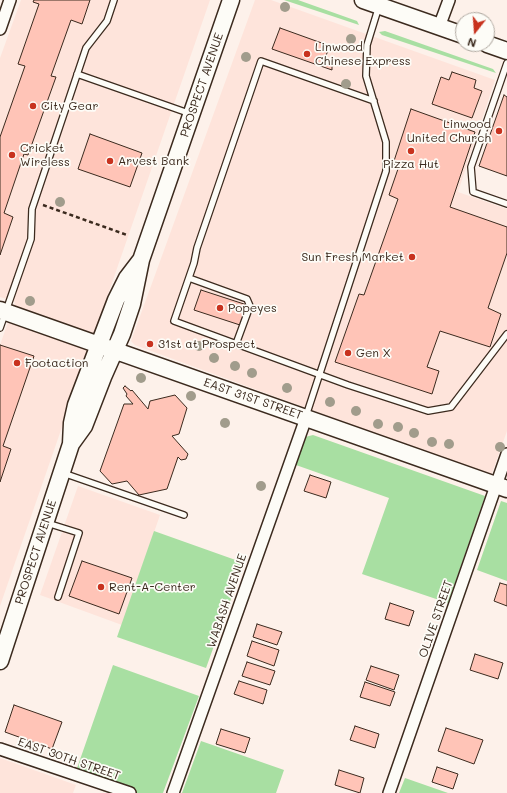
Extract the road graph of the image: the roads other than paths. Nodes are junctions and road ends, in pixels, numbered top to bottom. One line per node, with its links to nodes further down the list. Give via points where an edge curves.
1 (10, 0): 8 (street)
2 (114, 0): 13 (lane, via 107,21 86,48)
3 (231, 0): 15 (main road, PROSPECT AVENUE)
4 (363, 0): 6 (main road)
5 (449, 0): 7 (street)
6 (379, 6): 7 (main road); 14 (lane, via 367,45 366,76)
7 (439, 27): 9 (main road)
8 (0, 29)
9 (455, 32)
10 (495, 47): 11 (main road)
11 (507, 51)
12 (507, 63): 16 (lane, via 471,167 473,192)
13 (78, 74): 15 (lane); 19 (lane, via 32,209 31,239)
14 (374, 101): 18 (lane, via 261,61); 25 (lane, via 386,142 386,171)
15 (191, 114): 17 (main road, PROSPECT AVENUE)
16 (507, 204)
17 (141, 260): 22 (main road, PROSPECT AVENUE, via 127,278); 24 (main road, PROSPECT AVENUE, via 132,304)
18 (189, 278): 23 (lane, via 247,299 250,306); 23 (lane, via 174,321)
19 (3, 310): 20 (lane); 22 (main road, EAST 31ST STREET)
20 (0, 328)
21 (507, 334): 25 (lane, via 451,407 428,411)
22 (98, 344): 24 (main road, EAST 31ST STREET); 27 (main road, PROSPECT AVENUE, via 76,405)
23 (236, 344): 25 (lane)
24 (115, 350): 26 (main road, EAST 31ST STREET); 27 (main road, PROSPECT AVENUE, via 84,426)
25 (319, 374): 26 (lane)
26 (306, 418): 30 (main road, EAST 31ST STREET); 37 (street, WABASH AVENUE)
27 (71, 444): 29 (main road, PROSPECT AVENUE)
28 (507, 454): 30 (street, OLIVE STREET)
29 (62, 473): 31 (lane); 32 (main road, PROSPECT AVENUE)
30 (502, 487): 38 (street, OLIVE STREET)
31 (184, 515)
32 (46, 522): 33 (lane, via 78,533); 34 (main road, PROSPECT AVENUE)
33 (58, 597)
34 (0, 661)
35 (0, 749): 36 (street, EAST 30TH STREET)
36 (130, 793)
37 (173, 793)
38 (389, 793)

